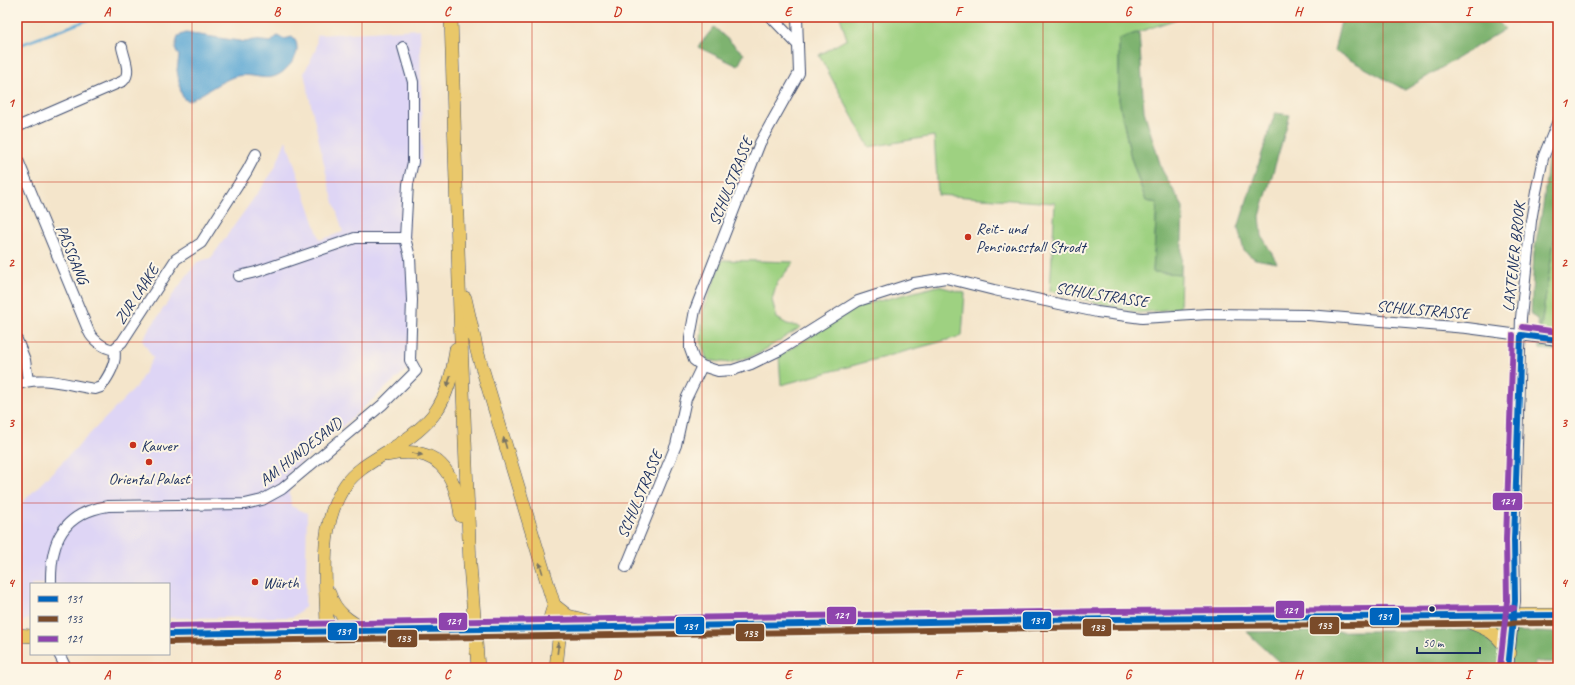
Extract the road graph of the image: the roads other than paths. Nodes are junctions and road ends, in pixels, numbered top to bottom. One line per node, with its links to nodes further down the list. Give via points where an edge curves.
1 (451, 17): 12 (main road)
2 (771, 17): 4 (street)
3 (796, 17): 4 (street, SCHULSTRASSE)
4 (798, 45): 19 (street, SCHULSTRASSE, via 799,73 760,143 695,310 690,349 694,360)
5 (403, 47): 11 (street, AM HUNDESAND, via 413,82 414,120 413,162 408,184)
6 (122, 48): 8 (street, via 127,78)
7 (1558, 121): 15 (street, LAXTENER BROOK, via 1543,158 1532,213)
8 (17, 127)
9 (256, 154): 18 (street, ZUR LAAKE, via 201,243 176,259 122,342)
10 (17, 158): 18 (street, PASSGANG, via 88,332 107,348)
11 (405, 238): 13 (street, via 354,238); 25 (street, AM HUNDESAND, via 410,257 410,360 416,370 404,385 282,489 262,500 245,504 93,508 65,525 56,542 50,567)
12 (458, 259): 14 (main road); 27 (main road, one-way to 12, via 477,351)
13 (239, 276)
14 (460, 314): 22 (main road, one-way to 22, via 454,363 444,401 419,432); 23 (main road)
15 (1521, 335): 17 (street, SCHULSTRASSE); 19 (street, SCHULSTRASSE, via 1308,315 1208,314 1142,318 1097,312 946,278 914,283 858,301 780,350 751,364 733,370 718,371); 30 (street, LAXTENER BROOK)
16 (17, 340): 20 (street, via 25,360)
17 (1558, 340)
18 (114, 349): 20 (street, via 114,364 101,387 95,389)
19 (702, 366): 24 (street, SCHULSTRASSE, via 686,399 676,445)
20 (28, 381): 21 (street)
21 (17, 385)
22 (379, 457): 23 (main road, one-way to 23, via 416,452 439,463 450,474 458,493); 26 (main road, via 366,464 346,483 336,502 328,525 325,545)
23 (470, 565): 42 (main road)
24 (626, 567)
25 (51, 583)
26 (326, 585): 34 (main road); 35 (main road, via 332,604 338,611 349,621)
27 (554, 605): 31 (main road, via 568,616); 32 (main road, via 550,618)
28 (1558, 615): 30 (main road)
29 (1457, 616): 30 (main road); 31 (main road); 39 (main road, via 1491,630)
30 (1514, 616): 39 (street, LAXTENER BROOK)
31 (607, 627): 33 (main road)
32 (542, 629): 33 (main road); 35 (main road, bridge)
33 (560, 629): 43 (main road, one-way to 33)
34 (327, 631): 35 (main road); 36 (main road)
35 (369, 631)
36 (170, 634)
37 (17, 635): 38 (main road)
38 (30, 636)
39 (1510, 653): 44 (street, LAXTENER BROOK)
40 (60, 655): 41 (street)
41 (66, 668)
42 (478, 668)
43 (556, 668)
44 (1508, 668)

